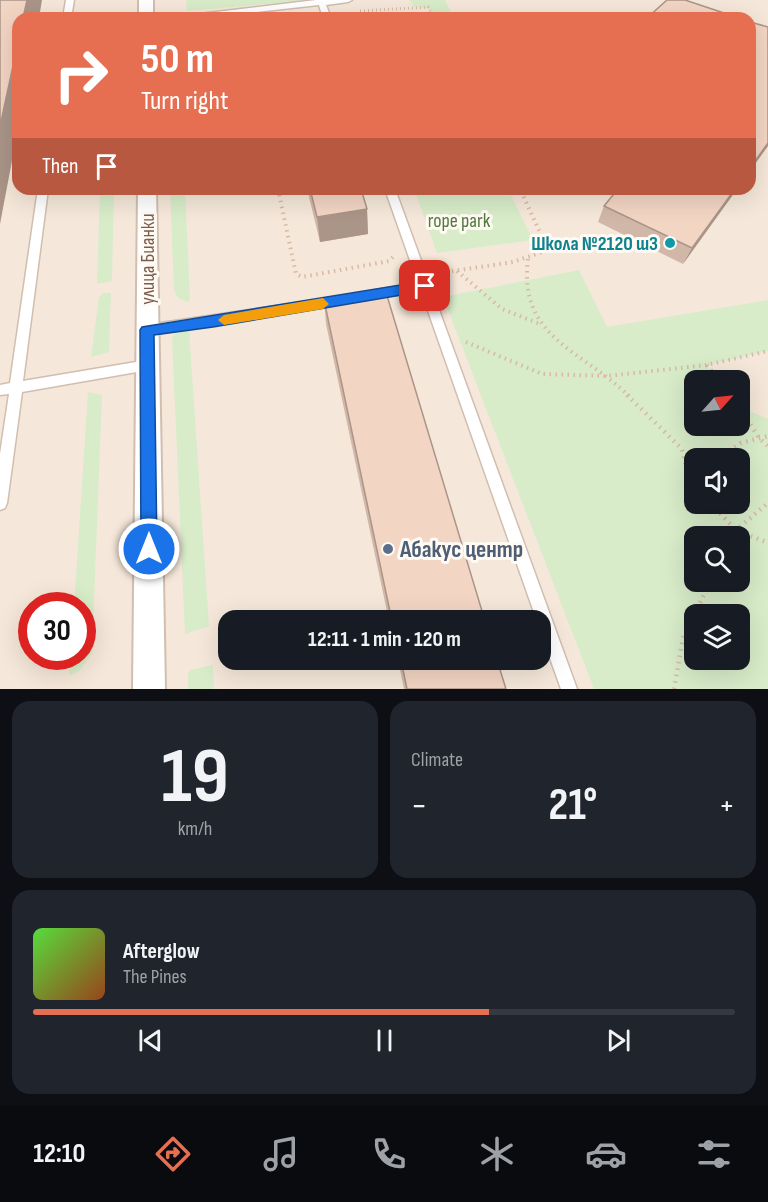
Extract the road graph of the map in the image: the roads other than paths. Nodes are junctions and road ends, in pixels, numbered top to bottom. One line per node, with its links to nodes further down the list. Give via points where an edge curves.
1 (313, 0): 3 (lane)
2 (348, 0): 3 (lane)
3 (322, 4): 4 (lane); 5 (lane)
4 (242, 12)
5 (325, 12)
6 (42, 195): 12 (lane)
7 (147, 195): 10 (street, улица Бианки)
8 (392, 195): 9 (lane)
9 (425, 286): 10 (lane); 16 (lane)
10 (147, 330): 11 (street, улица Бианки)
11 (148, 365): 12 (lane); 15 (street, улица Бианки)
12 (16, 387): 13 (lane); 14 (lane)
13 (0, 390)
14 (0, 503)
15 (149, 689)
16 (569, 689)

